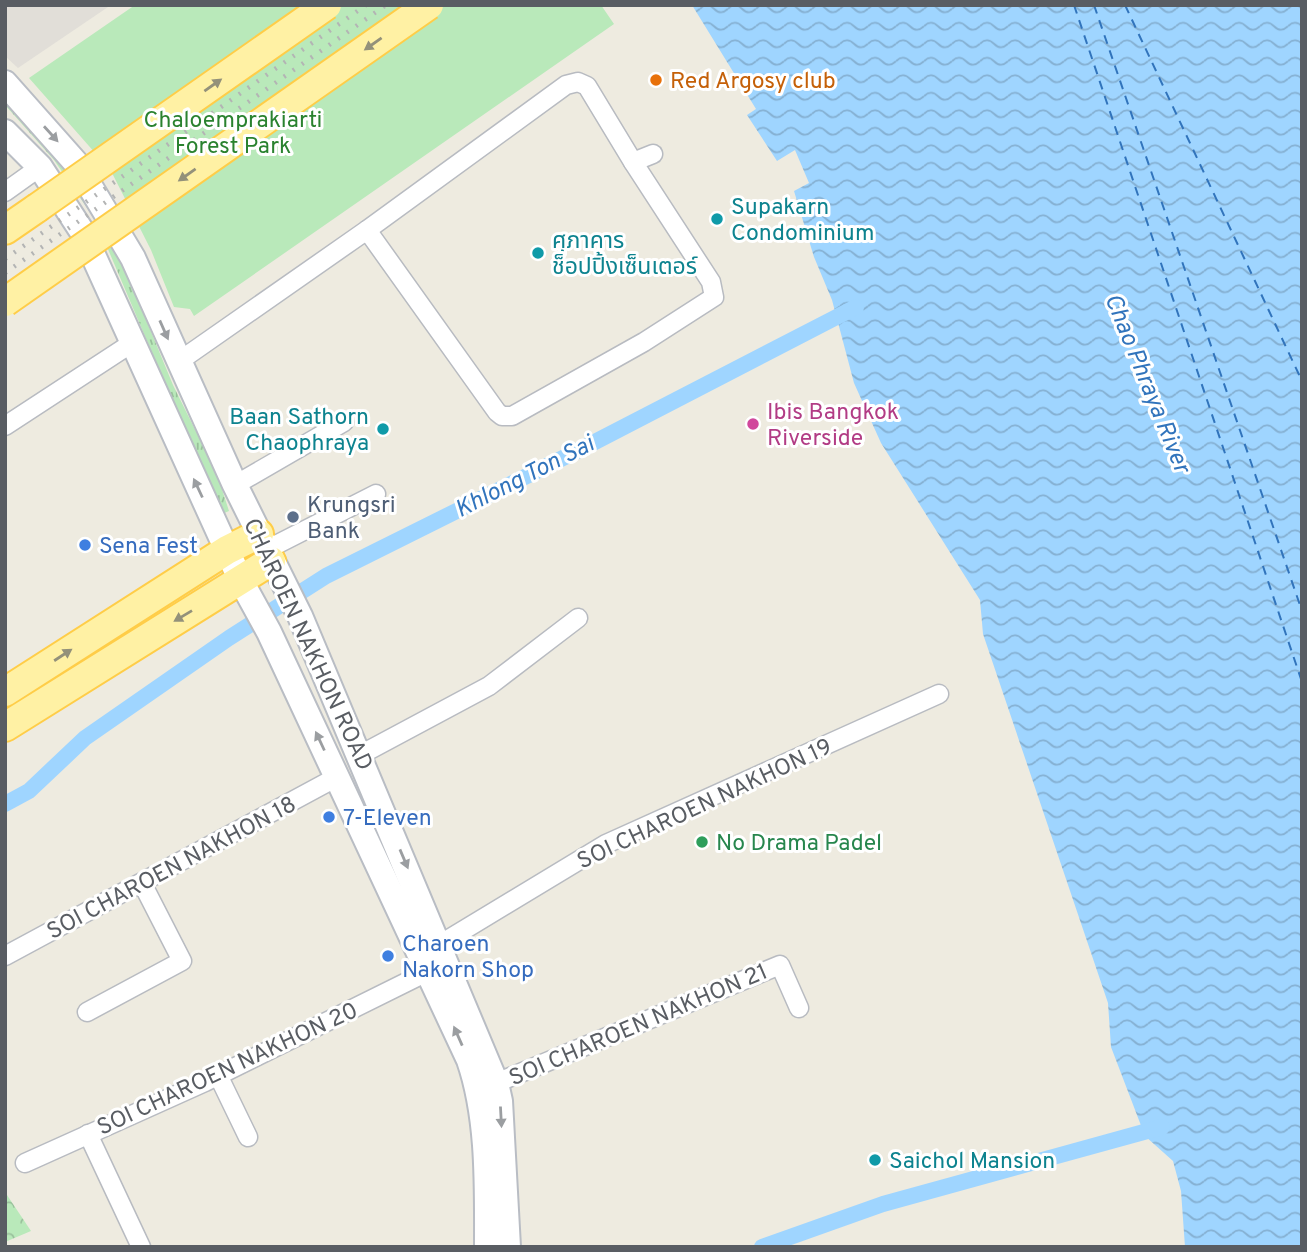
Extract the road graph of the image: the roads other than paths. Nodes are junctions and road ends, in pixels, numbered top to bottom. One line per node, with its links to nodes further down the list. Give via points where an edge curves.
1 (327, 5): 9 (main road, one-way to 1, bridge)
2 (429, 5): 11 (main road, one-way to 11, bridge)
3 (5, 83): 13 (main road, CHAROEN NAKHON ROAD, one-way to 13, via 76,163 106,209 133,258)
4 (5, 132): 7 (main road, CHAROEN NAKHON ROAD)
5 (653, 154): 6 (street)
6 (633, 162): 10 (street, via 587,86 578,82 566,85); 10 (street, via 711,282 714,298 507,417 497,412)
7 (40, 167): 8 (street); 12 (main road, CHAROEN NAKHON ROAD, via 83,233)
8 (5, 192)
9 (5, 229)
10 (367, 230): 13 (street)
11 (5, 302)
12 (132, 343): 15 (street); 19 (main road, CHAROEN NAKHON ROAD, one-way to 12)
13 (178, 362): 16 (main road, CHAROEN NAKHON ROAD)
14 (344, 422): 16 (street)
15 (5, 426)
16 (235, 485): 18 (main road, CHAROEN NAKHON ROAD)
17 (376, 494): 18 (street)
18 (265, 548): 19 (main road); 20 (main road); 25 (main road, CHAROEN NAKHON ROAD)
19 (228, 550): 20 (main road, CHAROEN NAKHON ROAD); 22 (main road, one-way to 19)
20 (241, 581): 24 (main road, one-way to 24); 26 (main road, CHAROEN NAKHON ROAD, one-way to 20)
21 (578, 618): 25 (street, via 489,686)
22 (5, 692)
23 (939, 694): 28 (street, SOI CHAROEN NAKHON 19, via 606,844)
24 (5, 727)
25 (360, 755): 28 (main road, CHAROEN NAKHON ROAD, one-way to 28)
26 (337, 777): 27 (street, SOI CHAROEN NAKHON 18); 30 (main road, CHAROEN NAKHON ROAD)
27 (142, 883): 29 (street, SOI CHAROEN NAKHON 18); 32 (street, via 182,961)
28 (439, 944): 34 (main road, CHAROEN NAKHON ROAD)
29 (5, 956)
30 (429, 971): 33 (street, SOI CHAROEN NAKHON 20); 39 (main road, CHAROEN NAKHON ROAD, one-way to 30, via 478,1086)
31 (799, 1008): 34 (street, SOI CHAROEN NAKHON 21, via 780,965)
32 (87, 1012)
33 (219, 1075): 35 (street, SOI CHAROEN NAKHON 20); 36 (street)
34 (496, 1083): 40 (main road, CHAROEN NAKHON ROAD, one-way to 40)
35 (88, 1134): 37 (street, SOI CHAROEN NAKHON 20); 38 (street)
36 (247, 1137)
37 (25, 1163)
38 (141, 1247)
39 (488, 1247)
40 (508, 1247)

